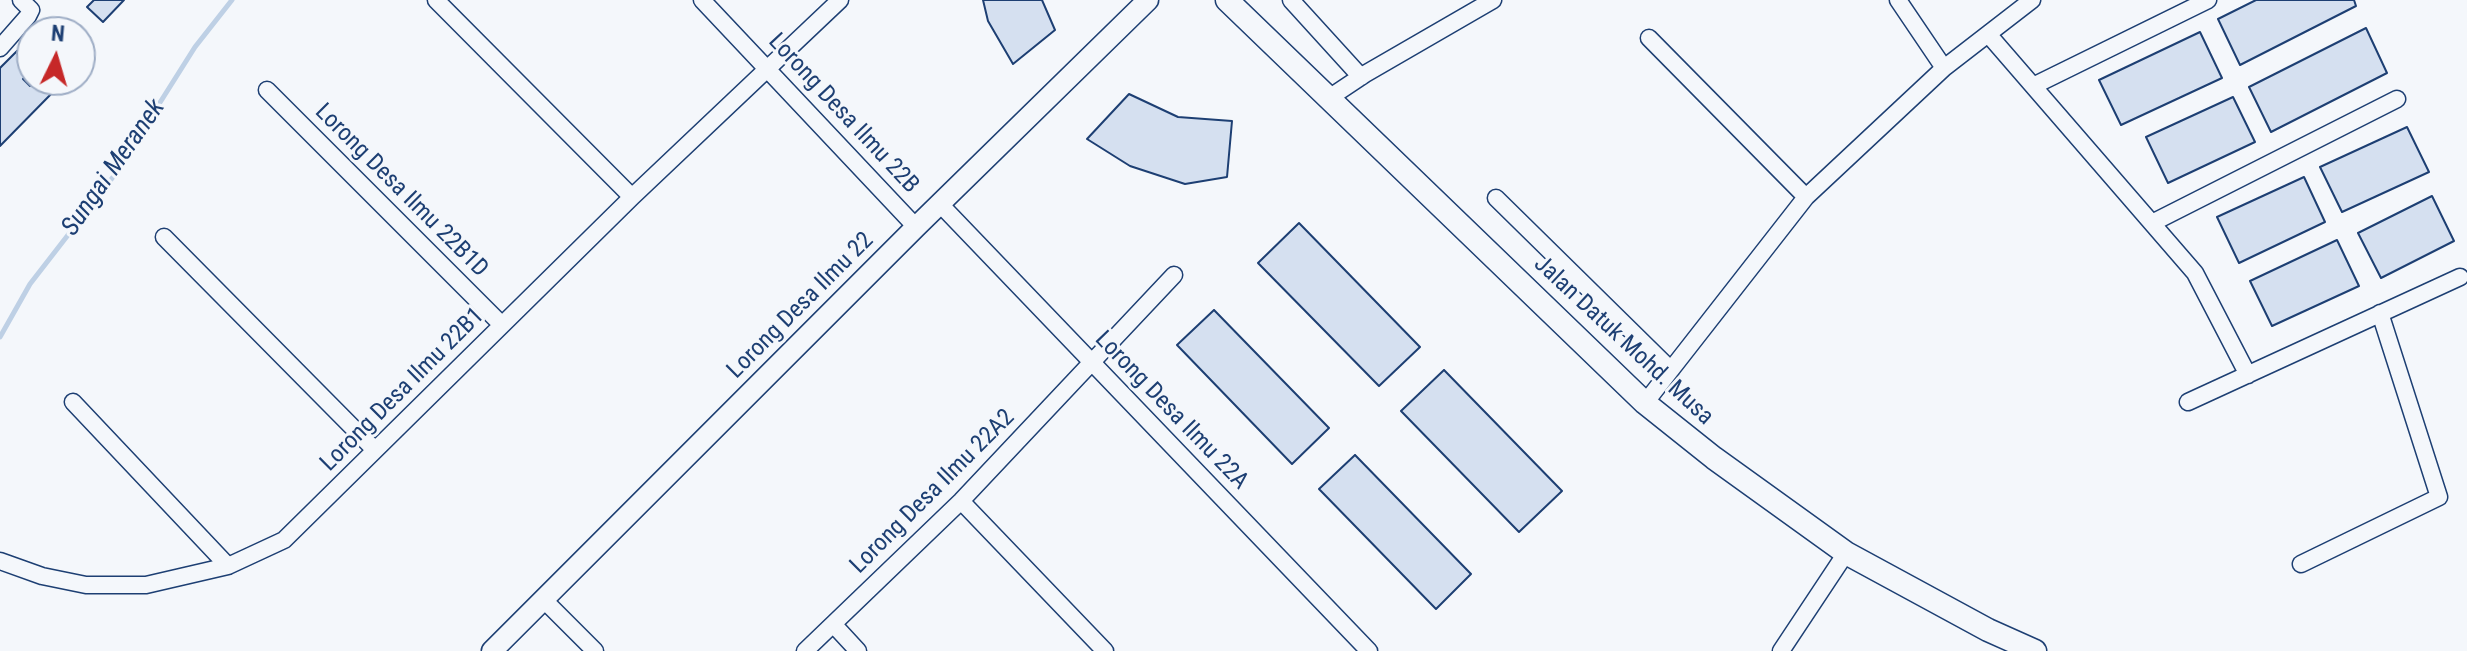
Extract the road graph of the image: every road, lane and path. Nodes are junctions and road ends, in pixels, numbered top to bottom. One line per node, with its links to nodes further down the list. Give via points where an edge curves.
1 (436, 0): 22 (street)
2 (702, 0): 15 (street, Lorong Desa Ilmu 22B)
3 (840, 0): 15 (street, Lorong Desa Ilmu 22B1)
4 (1148, 0): 25 (street, Lorong Desa Ilmu 22)
5 (1227, 0): 20 (main road, Jalan Datuk Mohd. Musa)
6 (1291, 0): 17 (street)
7 (1493, 0): 17 (street)
8 (1898, 0): 16 (street)
9 (2032, 0): 12 (street)
10 (2208, 0): 18 (street)
11 (28, 3): 14 (street, via 31,10 24,23)
12 (1988, 34): 16 (street); 18 (street)
13 (1649, 38): 23 (street)
14 (0, 48)
15 (766, 67): 22 (street, Lorong Desa Ilmu 22B1); 27 (street, Lorong Desa Ilmu 22B)
16 (1944, 68): 23 (street)
17 (1361, 77): 20 (street)
18 (2033, 86): 26 (street)
19 (267, 90): 32 (street, Lorong Desa Ilmu 22B1D)
20 (1329, 98): 38 (main road, Jalan Datuk Mohd. Musa)
21 (2397, 99): 26 (street)
22 (632, 197): 32 (street, Lorong Desa Ilmu 22B1)
23 (1806, 197): 34 (street)
24 (1496, 198): 34 (street)
25 (940, 204): 27 (street, Lorong Desa Ilmu 22); 33 (street, Lorong Desa Ilmu 22A)
26 (2152, 223): 35 (street, via 2195,273)
27 (916, 227): 45 (street, Lorong Desa Ilmu 22)
28 (164, 237): 39 (street)
29 (1174, 275): 33 (street, Lorong Desa Ilmu 22A2)
30 (2460, 277): 31 (street)
31 (2380, 313): 35 (street); 43 (street, via 2439,497)
32 (502, 325): 39 (street, Lorong Desa Ilmu 22B1)
33 (1092, 364): 40 (street, Lorong Desa Ilmu 22A2); 52 (street, Lorong Desa Ilmu 22A)
34 (1671, 370): 38 (street)
35 (2248, 375): 37 (street)
36 (73, 402): 44 (street)
37 (2188, 402)
38 (1645, 403): 41 (main road, Jalan Datuk Mohd. Musa)
39 (375, 450): 44 (street, Lorong Desa Ilmu 22B1, via 284,540)
40 (961, 501): 46 (street, Lorong Desa Ilmu 22A2); 51 (street)
41 (1846, 553): 53 (street); 54 (main road, Jalan Datuk Mohd. Musa)
42 (0, 561): 44 (street, Lorong Desa Ilmu 22B1, via 64,581 122,587)
43 (2301, 564)
44 (228, 566)
45 (545, 601): 47 (street, Lorong Desa Ilmu 22); 48 (street)
46 (834, 625): 49 (street, Lorong Desa Ilmu 22A2); 50 (street)
47 (492, 651)
48 (595, 651)
49 (805, 651)
50 (858, 651)
51 (1105, 651)
52 (1369, 651)
53 (1781, 651)
54 (2035, 651)

